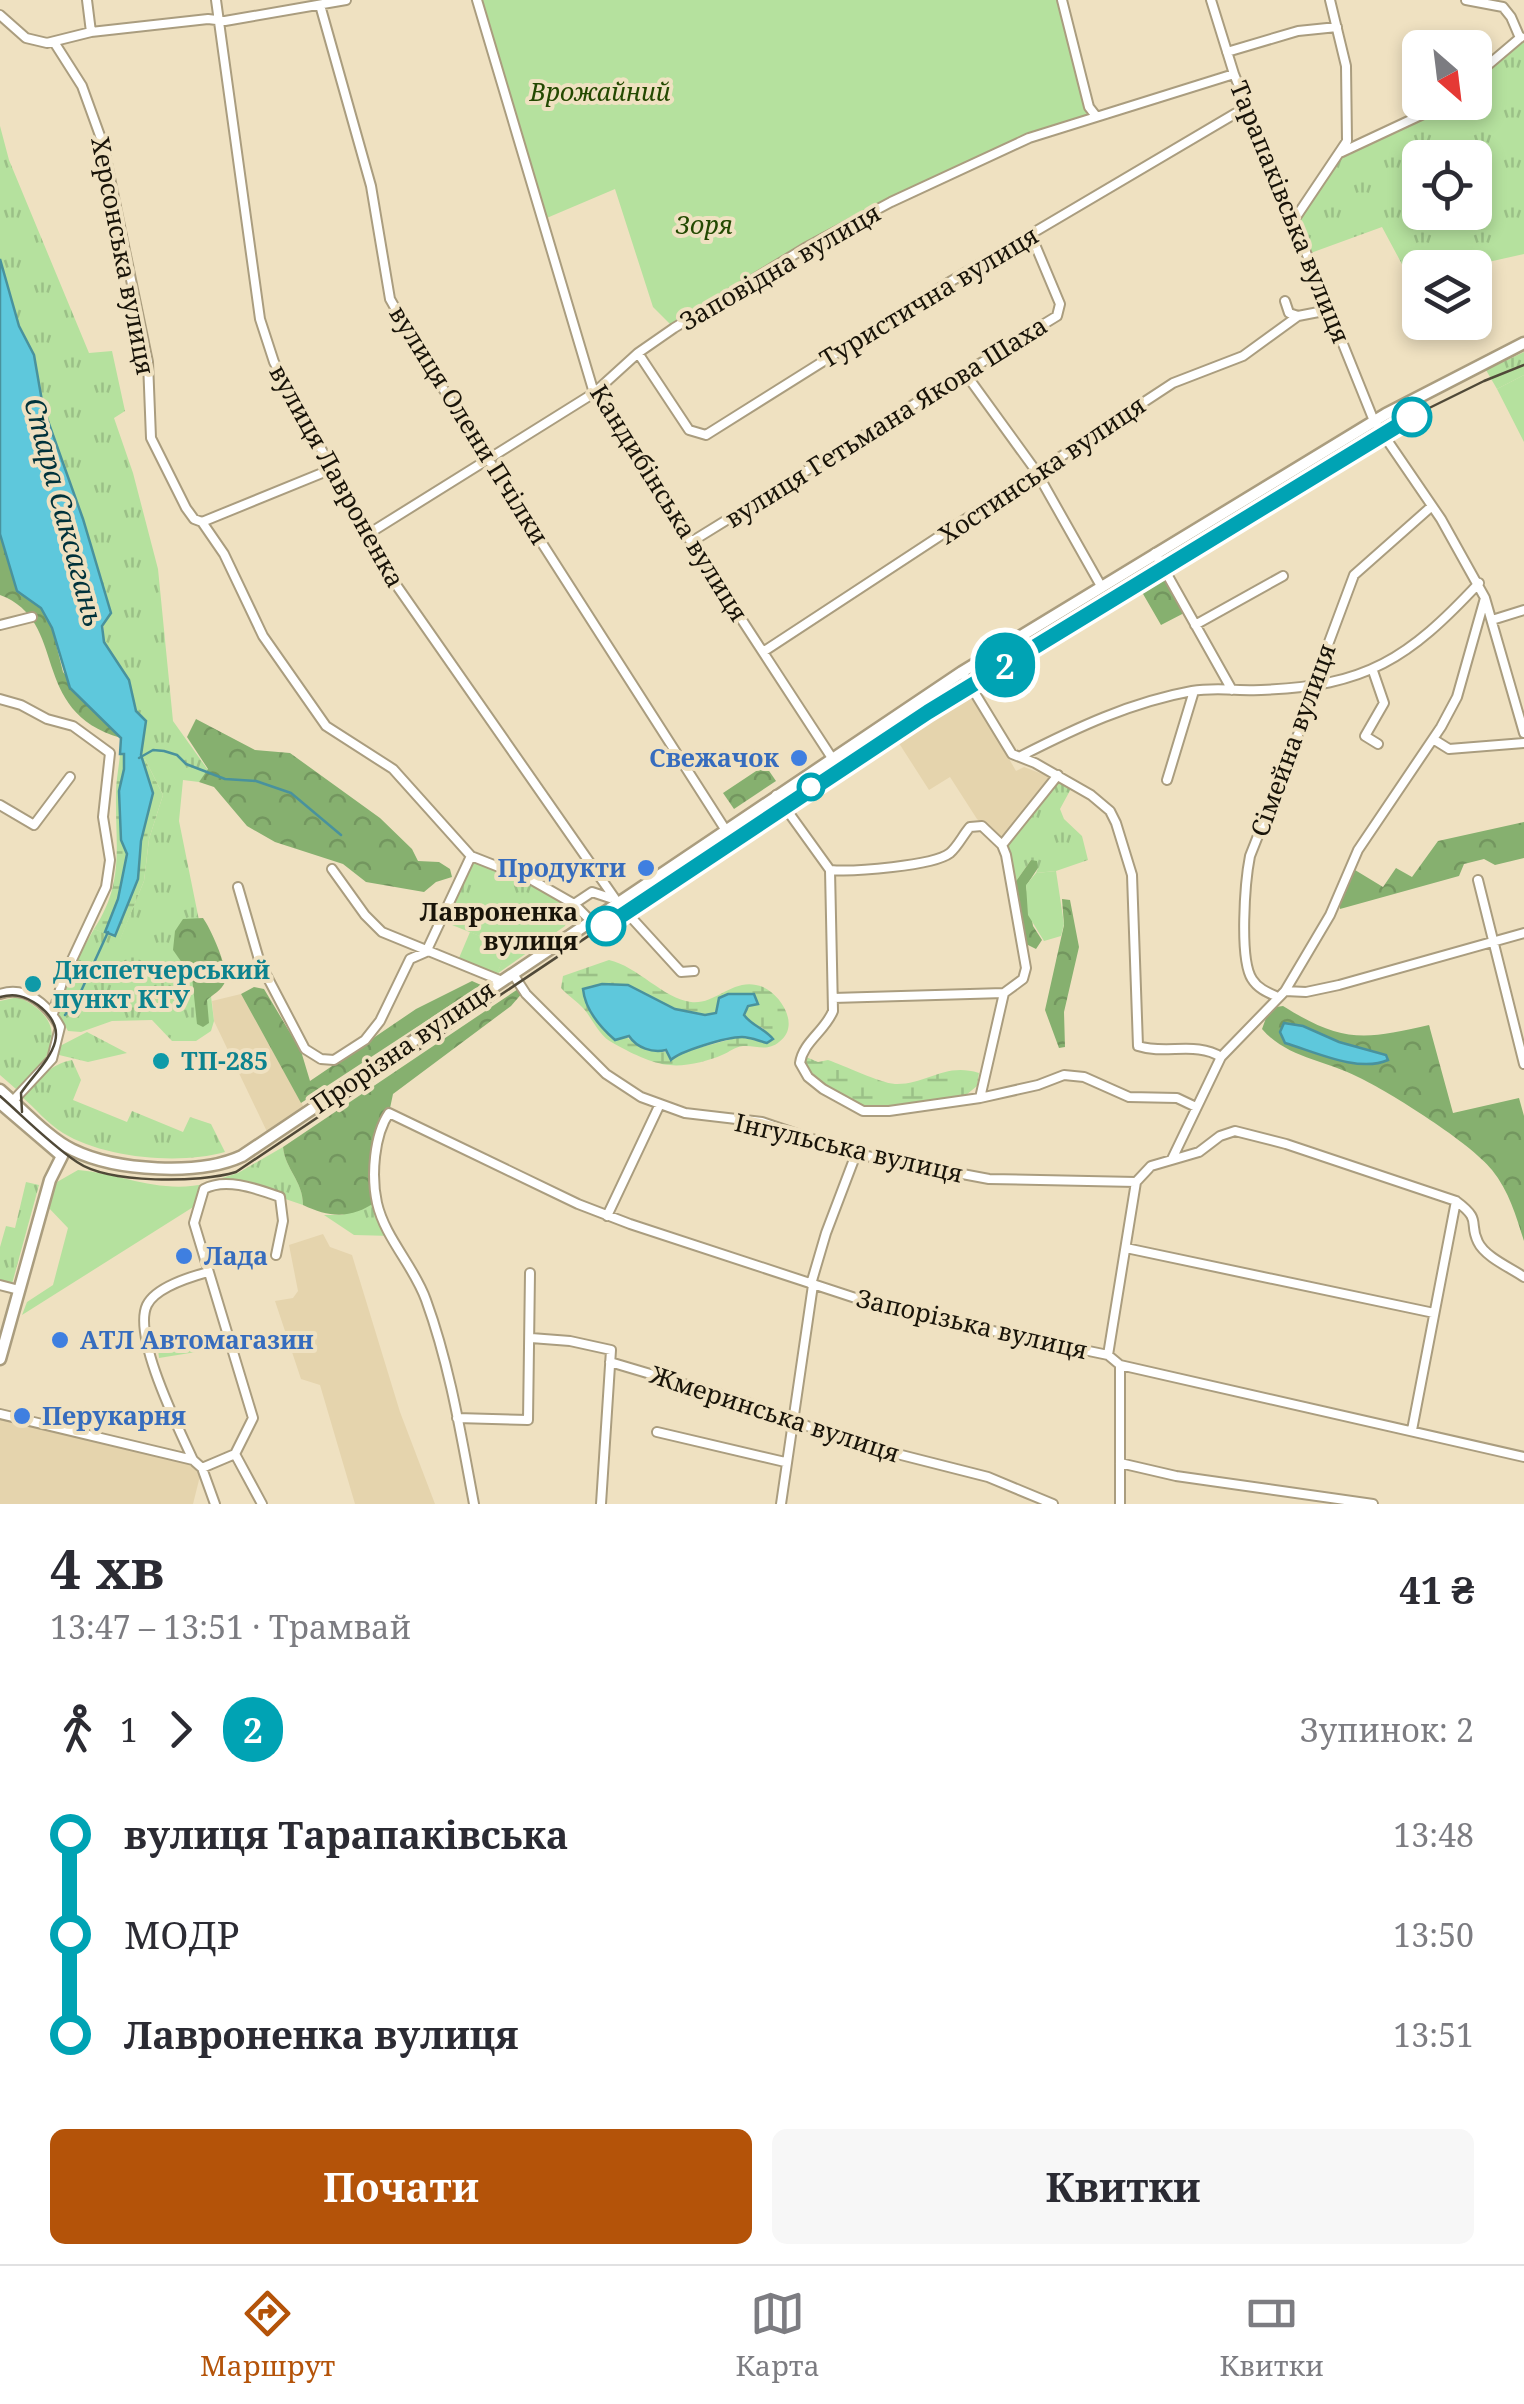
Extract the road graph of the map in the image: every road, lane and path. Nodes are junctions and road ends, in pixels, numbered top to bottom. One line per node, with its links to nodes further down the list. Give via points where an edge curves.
1 (86, 0): 13 (street)
2 (216, 0): 11 (street, вулиця Лавроненка)
3 (346, 0): 9 (street)
4 (477, 0): 31 (street, Кандибінська вулиця)
5 (1062, 0): 20 (street)
6 (1211, 0): 16 (street, Тарапаківська вулиця)
7 (1330, 0): 12 (street)
8 (1466, 0): 14 (street, via 1503,7)
9 (320, 5): 11 (street); 33 (street, вулиця Олени Пчілки, via 371,186 390,299)
10 (0, 15): 15 (street, via 26,38)
11 (219, 20): 13 (street); 34 (street, вулиця Лавроненка, via 264,336)
12 (1337, 27): 16 (street, via 1298,30); 22 (street, via 1348,90)
13 (92, 32): 15 (street)
14 (1522, 36): 17 (street)
15 (50, 43): 37 (street, Херсонська вулиця, via 82,86 103,144 148,362 151,438 186,508)
16 (1226, 52): 18 (street, Тарапаківська вулиця)
17 (1492, 62)
18 (1234, 74): 19 (street, Тарапаківська вулиця); 20 (street, Заповідна вулиця)
19 (1248, 106): 23 (street, Тарапаківська вулиця); 24 (street, Туристична вулиця)
20 (1096, 116): 29 (street, Заповідна вулиця, via 1029,138 891,202)
21 (1410, 120): 22 (street)
22 (1342, 152): 23 (street)
23 (1294, 220): 26 (street, Тарапаківська вулиця)
24 (1031, 236): 29 (street, Туристична вулиця, via 706,435 689,430); 30 (street, вулиця Гетьмана Якова Шаха, via 1060,311)
25 (1285, 301): 27 (street)
26 (1329, 310): 27 (street, Хостинська вулиця); 32 (street, Тарапаківська вулиця)
27 (1298, 316): 35 (street, Хостинська вулиця, via 1257,348 1173,384)
28 (1524, 344): 32 (main road, Прорізна вулиця)
29 (638, 353): 31 (street, Заповідна вулиця)
30 (965, 373): 35 (street); 39 (street, вулиця Гетьмана Якова Шаха)
31 (594, 393): 33 (street, Заповідна вулиця); 39 (street, Кандибінська вулиця)
32 (1374, 421): 36 (street, Тарапаківська вулиця); 40 (main road, Прорізна вулиця)
33 (489, 460): 38 (street, Заповідна вулиця); 68 (street, вулиця Олени Пчілки)
34 (332, 470): 37 (street); 38 (street, вулиця Лавроненка)
35 (1036, 471): 43 (street); 50 (street, Хостинська вулиця)
36 (1432, 506): 42 (street, Тарапаківська вулиця); 53 (street, Сімейна вулиця, via 1356,572)
37 (202, 522): 70 (street, Херсонська вулиця, via 263,636 314,713 345,742 392,769)
38 (365, 536): 76 (street, вулиця Лавроненка)
39 (691, 542): 50 (street, Кандибінська вулиця)
40 (1155, 553): 43 (main road, Прорізна вулиця); 49 (street)
41 (1283, 576): 49 (street)
42 (1479, 583): 44 (street, Тарапаківська вулиця); 51 (street, via 1432,630)
43 (1101, 586): 52 (main road, Прорізна вулиця)
44 (1485, 598): 47 (street, Тарапаківська вулиця); 58 (street, via 1458,697)
45 (1524, 610): 47 (street)
46 (32, 617): 48 (street)
47 (1492, 620): 57 (street, Тарапаківська вулиця)
48 (0, 625)
49 (1195, 625): 54 (street)
50 (763, 652): 62 (street, Кандибінська вулиця)
51 (1373, 671): 53 (street); 60 (street, via 1384,703 1364,736)
52 (962, 672): 61 (street, via 1012,754); 62 (main road, Прорізна вулиця)
53 (1318, 684): 54 (street); 86 (street, Сімейна вулиця, via 1261,821 1246,879 1248,971 1258,987)
54 (1232, 690): 55 (street)
55 (1194, 691): 61 (street, via 1087,723); 65 (street)
56 (0, 699): 88 (street, via 73,726 110,752 103,817 110,860 106,887)
57 (1524, 733)
58 (1433, 739): 59 (street, via 1448,749); 86 (street, via 1358,850 1330,915)
59 (1524, 743)
60 (1378, 744)
61 (1022, 756): 63 (street)
62 (832, 758): 66 (main road, Прорізна вулиця)
63 (1058, 775): 69 (street); 89 (street, via 1110,811 1124,848 1133,892 1138,1046 1210,1050)
64 (70, 777): 67 (street, via 34,825)
65 (1167, 780)
66 (776, 795): 68 (main road, Прорізна вулиця); 72 (street)
67 (0, 805)
68 (725, 829): 76 (main road, Прорізна вулиця)
69 (1002, 845): 72 (street, via 978,825 934,860); 84 (street, via 1026,973)
70 (471, 856): 75 (street, Херсонська вулиця); 80 (street)
71 (332, 869): 80 (street, via 374,925)
72 (830, 870): 87 (street)
73 (1478, 880): 79 (street)
74 (238, 887): 80 (street, via 260,963 305,1049 322,1060 334,1060 365,1040 410,960)
75 (574, 904): 76 (street, via 592,892); 77 (street)
76 (618, 904): 77 (main road, Прорізна вулиця); 81 (street, вулиця Лавроненка, via 681,972)
77 (591, 921): 82 (main road, Прорізна вулиця)
78 (1524, 933): 79 (street)
79 (1492, 941): 86 (street, via 1339,986); 90 (street)
80 (426, 952): 83 (street)
81 (694, 971)
82 (512, 974): 83 (main road, Прорізна вулиця); 93 (street, Інгульська вулиця, via 594,1064)
83 (502, 981): 96 (main road, Прорізна вулиця, via 223,1164 165,1168)
84 (1004, 992): 87 (street); 91 (street)
85 (0, 994): 88 (street, via 19,991)
86 (1282, 994): 89 (street)
87 (833, 998): 91 (street, via 829,1020 800,1063 823,1089 874,1112)
88 (53, 1014): 92 (street, via 60,1027 52,1059)
89 (1221, 1057): 94 (street)
90 (1524, 1064)
91 (980, 1098): 94 (street, via 1072,1075 1129,1097 1178,1098)
92 (4, 1100): 95 (main road); 98 (main road)
93 (660, 1104): 97 (street, Інгульська вулиця, via 778,1126); 102 (street)
94 (1196, 1106): 99 (street)
95 (62, 1143): 96 (main road); 98 (main road)
96 (76, 1152): 98 (main road)
97 (856, 1154): 100 (street, Інгульська вулиця, via 990,1179); 109 (street)
98 (62, 1156): 110 (main road)
99 (1172, 1159): 100 (street, via 1151,1166); 101 (street, via 1241,1132)
100 (1136, 1182): 103 (street)
101 (1456, 1201): 107 (street, via 1476,1221 1482,1248); 111 (street)
102 (607, 1216): 109 (street, Запорізька вулиця); 118 (street, Запорізька вулиця, via 389,1113 378,1130 376,1201 427,1302)
103 (1126, 1248): 111 (street); 113 (street)
104 (276, 1255): 105 (street, via 280,1197 212,1185 200,1195 194,1223)
105 (208, 1272): 122 (street, via 253,1418); 124 (street, via 154,1296 145,1314 151,1362)
106 (530, 1273): 112 (street)
107 (1524, 1277)
108 (0, 1285): 110 (street)
109 (812, 1285): 113 (street, Запорізька вулиця, via 927,1319); 119 (street)
110 (19, 1290): 114 (main road)
111 (1434, 1313): 120 (street)
112 (532, 1338): 115 (street, via 611,1350); 118 (street, via 528,1420)
113 (1108, 1356): 116 (street, Запорізька вулиця)
114 (0, 1359)
115 (610, 1362): 119 (street, Жмеринська вулиця); 131 (street)
116 (1120, 1365): 120 (street, Запорізька вулиця); 126 (street)
117 (0, 1414): 124 (street)
118 (457, 1418): 130 (street)
119 (792, 1420): 125 (street); 133 (street, Жмеринська вулиця, via 846,1441 988,1477)
120 (1412, 1430): 123 (street, Запорізька вулиця)
121 (657, 1432): 125 (street)
122 (236, 1454): 127 (street); 129 (street)
123 (1524, 1457)
124 (193, 1460): 127 (street)
125 (786, 1462): 132 (street)
126 (1120, 1463): 134 (street); 135 (street)
127 (202, 1468): 128 (street)
128 (215, 1504)
129 (262, 1504)
130 (474, 1504)
131 (601, 1504)
132 (780, 1504)
133 (1053, 1504)
134 (1120, 1504)
135 (1373, 1504)

